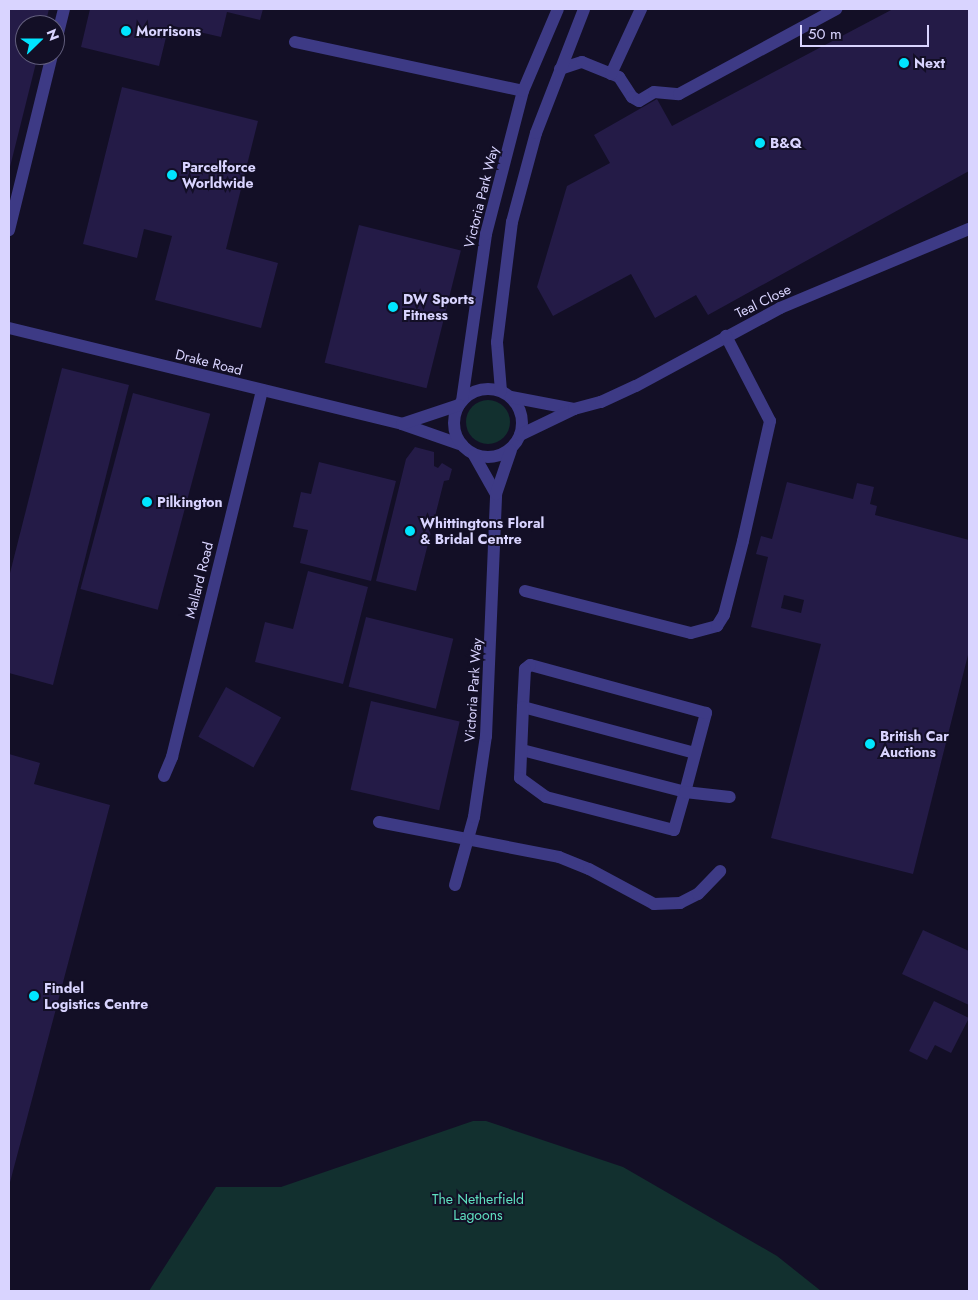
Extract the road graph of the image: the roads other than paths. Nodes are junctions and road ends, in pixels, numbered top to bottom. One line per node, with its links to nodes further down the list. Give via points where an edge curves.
1 (558, 9): 9 (street, Victoria Park Way)
2 (584, 9): 7 (street)
3 (641, 9): 8 (street)
4 (836, 9): 8 (street, via 679,94 654,92 639,101 632,97 619,77)
5 (295, 42): 9 (street)
6 (50, 65): 11 (street)
7 (560, 69): 8 (street, via 582,62); 15 (street, via 536,133 512,222 497,342)
8 (610, 74)
9 (524, 90): 16 (street, Victoria Park Way, via 482,251)
10 (969, 229): 13 (street, Teal Close, via 899,261 806,297)
11 (9, 230)
12 (9, 328): 14 (street, Drake Road)
13 (726, 336): 17 (street, Teal Close, via 636,386); 24 (street, via 770,421 743,541 717,626 690,633)
14 (262, 390): 18 (street, Drake Road); 28 (street, Mallard Road, via 172,757)
15 (506, 394): 16 (street, via 488,389 474,392); 17 (street, Teal Close); 19 (street, via 522,418)
16 (461, 403): 18 (street); 20 (street, via 455,428)
17 (574, 409): 19 (street, Teal Close)
18 (402, 424): 20 (street, Drake Road)
19 (520, 436): 21 (street)
20 (462, 445): 22 (street)
21 (511, 450): 22 (street, via 493,457); 23 (street, Victoria Park Way)
22 (474, 455): 23 (street)
23 (496, 494): 32 (street, Victoria Park Way, via 486,736)
24 (525, 591)
25 (523, 707): 26 (street); 27 (street); 27 (street, via 525,669 530,664 706,713)
26 (522, 750): 29 (street); 29 (street, via 520,778 546,797 566,804 674,830)
27 (695, 753): 29 (street)
28 (164, 776)
29 (685, 792): 30 (street)
30 (730, 797)
31 (379, 822): 32 (street)
32 (469, 839): 33 (street, via 559,857 589,869 654,904 680,903 698,894); 34 (street, Victoria Park Way)
33 (720, 871)
34 (455, 885)

